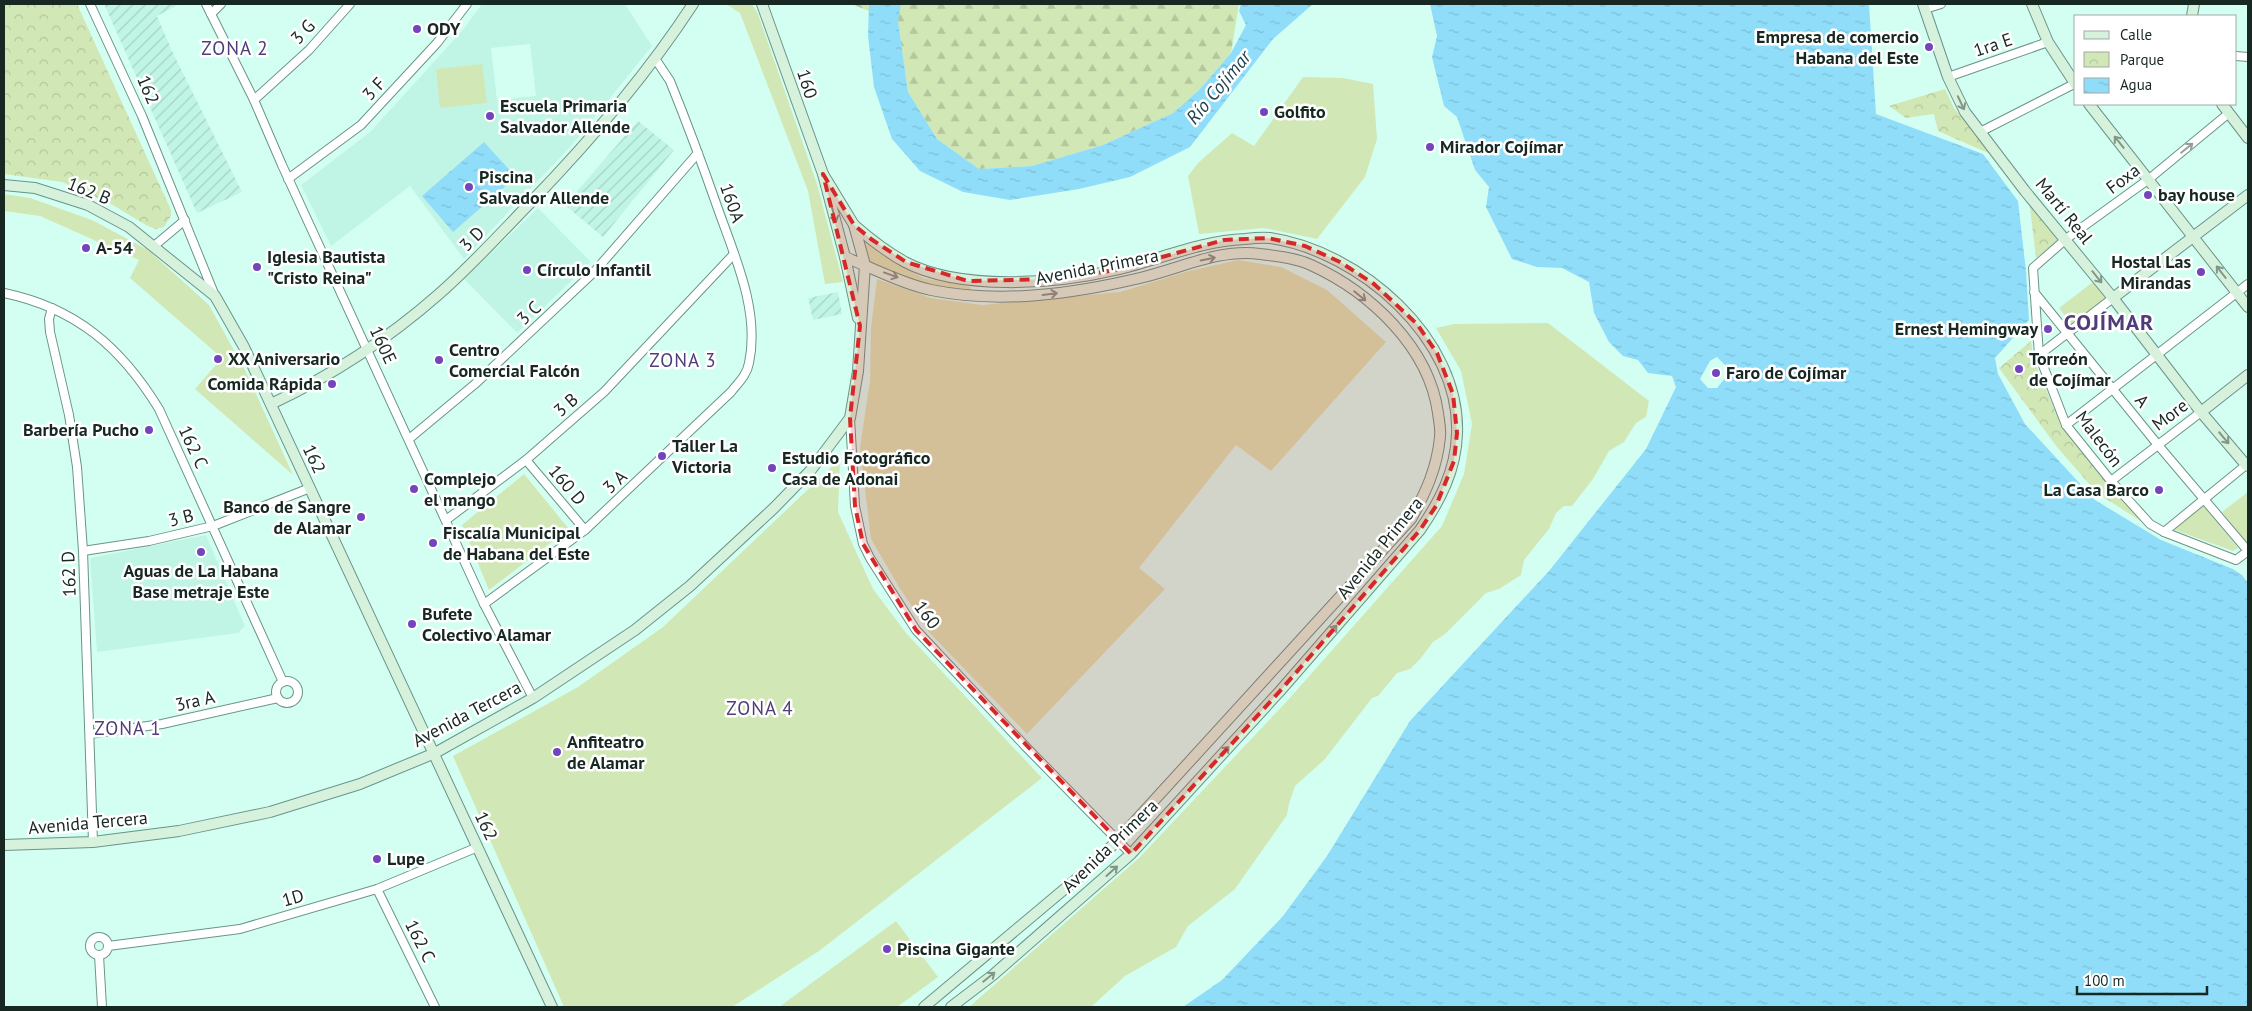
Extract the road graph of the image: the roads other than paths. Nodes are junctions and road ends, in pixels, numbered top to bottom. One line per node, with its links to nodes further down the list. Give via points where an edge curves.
1 (90, 4): 29 (street, 162)
2 (206, 4): 11 (street, 160E)
3 (221, 4): 11 (street)
4 (350, 4): 17 (street, 3 G, via 309,50)
5 (467, 4): 25 (street, 3 F, via 437,43 361,125)
6 (693, 4): 13 (street, 3 D)
7 (1941, 4): 10 (street)
8 (2032, 4): 12 (street)
9 (764, 6): 24 (street, 160, via 802,122)
10 (1924, 6): 14 (street, Martí Real)
11 (211, 14): 17 (street, 160E)
12 (2048, 42): 14 (street, 1ra E); 15 (street)
13 (656, 60): 23 (street, 160A, via 670,80); 51 (street, 3 D, via 595,134 476,260)
14 (1948, 77): 21 (street, Martí Real, one-way to 21, via 1965,112)
15 (2074, 82)
16 (2074, 85): 21 (street)
17 (254, 100): 25 (street, 160E)
18 (2090, 105): 26 (street, one-way to 18)
19 (2223, 105): 20 (street)
20 (2229, 113): 22 (street); 26 (street, Foxa, one-way to 20)
21 (1980, 132): 32 (street, Martí Real)
22 (2248, 138)
23 (698, 153): 35 (street, 160A); 61 (street, 3 C, via 595,271 475,384)
24 (823, 174): 30 (street, 160); 33 (street, 160, one-way to 33)
25 (288, 179): 51 (street, 160E)
26 (2149, 179): 31 (street); 32 (street, Foxa)
27 (4, 184): 34 (street, 162 B, via 35,188 88,205 129,227)
28 (2248, 195): 31 (street)
29 (185, 220): 34 (street); 43 (street, 162)
30 (854, 225): 33 (street); 37 (street, 160); 47 (street, Avenida Primera, via 906,262 932,273 968,281 1056,279 1115,270 1224,240 1268,238 1305,246 1340,262 1374,284)
31 (2194, 237): 42 (street, one-way to 31); 44 (street)
32 (2066, 239): 38 (street, Foxa); 44 (street, Martí Real, one-way to 44)
33 (840, 241): 36 (street, 160)
34 (154, 246): 43 (street, 162 B)
35 (734, 254): 54 (street, 160A, via 748,300); 63 (street, 3 B, via 604,392)
36 (845, 257): 37 (street, Avenida Primera); 48 (street, 160)
37 (865, 265): 48 (street, 160); 50 (street, Avenida Primera, one-way to 50, via 929,290 978,297 1029,296 1084,290 1141,278 1201,260 1258,253 1311,265 1356,292)
38 (2033, 268): 40 (street, Malecón)
39 (2248, 284): 42 (street)
40 (2034, 292): 49 (street, A); 53 (street, Malecón)
41 (4, 293): 46 (street, 162 C)
42 (2237, 293): 45 (street); 52 (street)
43 (215, 296): 57 (street, 162)
44 (2114, 298): 49 (street); 52 (street, Martí Real)
45 (2248, 307)
46 (52, 308): 70 (street, 162 C, via 92,330 134,371 159,408); 74 (street, 162 D, via 50,332 77,468)
47 (1417, 324): 50 (street); 72 (street, Avenida Primera, via 1437,353 1453,394 1458,433 1446,485)
48 (860, 326): 59 (street, 160, via 858,371)
49 (2069, 333): 53 (street); 56 (street, A)
50 (1404, 335): 69 (street, Avenida Primera, via 1431,381 1440,435 1435,469 1427,491)
51 (368, 348): 57 (street, 3 D, via 343,366); 61 (street, 160E)
52 (2157, 354): 56 (street); 58 (street, Martí Real)
53 (2039, 355): 60 (street, Malecón)
54 (749, 364): 71 (street, 3 A, via 731,392)
55 (2248, 375): 58 (street, More)
56 (2113, 389): 60 (street); 62 (street, A)
57 (271, 404): 66 (street, 162)
58 (2201, 412): 62 (street, More); 64 (street, Martí Real, one-way to 64)
59 (850, 418): 81 (street, Avenida Tercera, via 811,470 690,586 635,630); 84 (street, 160, via 855,506 863,544 870,558 916,630)
60 (2066, 425): 65 (street, Malecón)
61 (409, 439): 68 (street, 160E)
62 (2158, 445): 65 (street, More); 67 (street, A)
63 (526, 460): 68 (street, 3 B); 71 (street, 160 D)
64 (2248, 465): 67 (street)
65 (2111, 481): 73 (street, Malecón, via 2143,518)
66 (310, 488): 70 (street, 3 B); 83 (street, 162)
67 (2203, 498): 73 (street); 75 (street, A)
68 (446, 520): 76 (street, 160E)
69 (1408, 522): 72 (street); 77 (street, Avenida Primera)
70 (213, 526): 74 (street, 3 B, via 150,541); 78 (street, 162 C)
71 (586, 530): 76 (street, 3 A)
72 (1420, 530): 79 (street, Avenida Primera, one-way to 72)
73 (2164, 532): 75 (street, Malecón, via 2236,560)
74 (83, 551): 82 (street, 162 D)
75 (2248, 551)
76 (484, 604): 81 (street, 160E)
77 (1265, 681): 79 (street); 84 (street, Avenida Primera)
78 (282, 682): 80 (street, via 276,690); 80 (street, via 294,684 297,694 290,702)
79 (1280, 691): 88 (street, Avenida Primera, one-way to 79)
80 (278, 698): 82 (street, 3ra A, via 162,724)
81 (533, 698): 83 (street, Avenida Tercera)
82 (90, 734): 85 (street, 162 D)
83 (434, 753): 85 (street, Avenida Tercera, via 360,784 270,812 179,831); 87 (street, 162)
84 (1117, 841): 88 (street, 160); 95 (street, Avenida Primera, via 1086,871)
85 (93, 842): 86 (street, Avenida Tercera)
86 (4, 845)
87 (478, 847): 89 (street, 1D); 94 (street, 162)
88 (1131, 854): 96 (street, Avenida Primera, one-way to 88, via 993,975)
89 (377, 889): 90 (street, 1D, via 240,929); 93 (street, 162 C)
90 (108, 946): 91 (street); 91 (street, via 102,938 92,940 90,950)
91 (99, 955): 92 (street)
92 (102, 1007)
93 (435, 1007)
94 (552, 1007)
95 (924, 1007)
96 (951, 1007)

